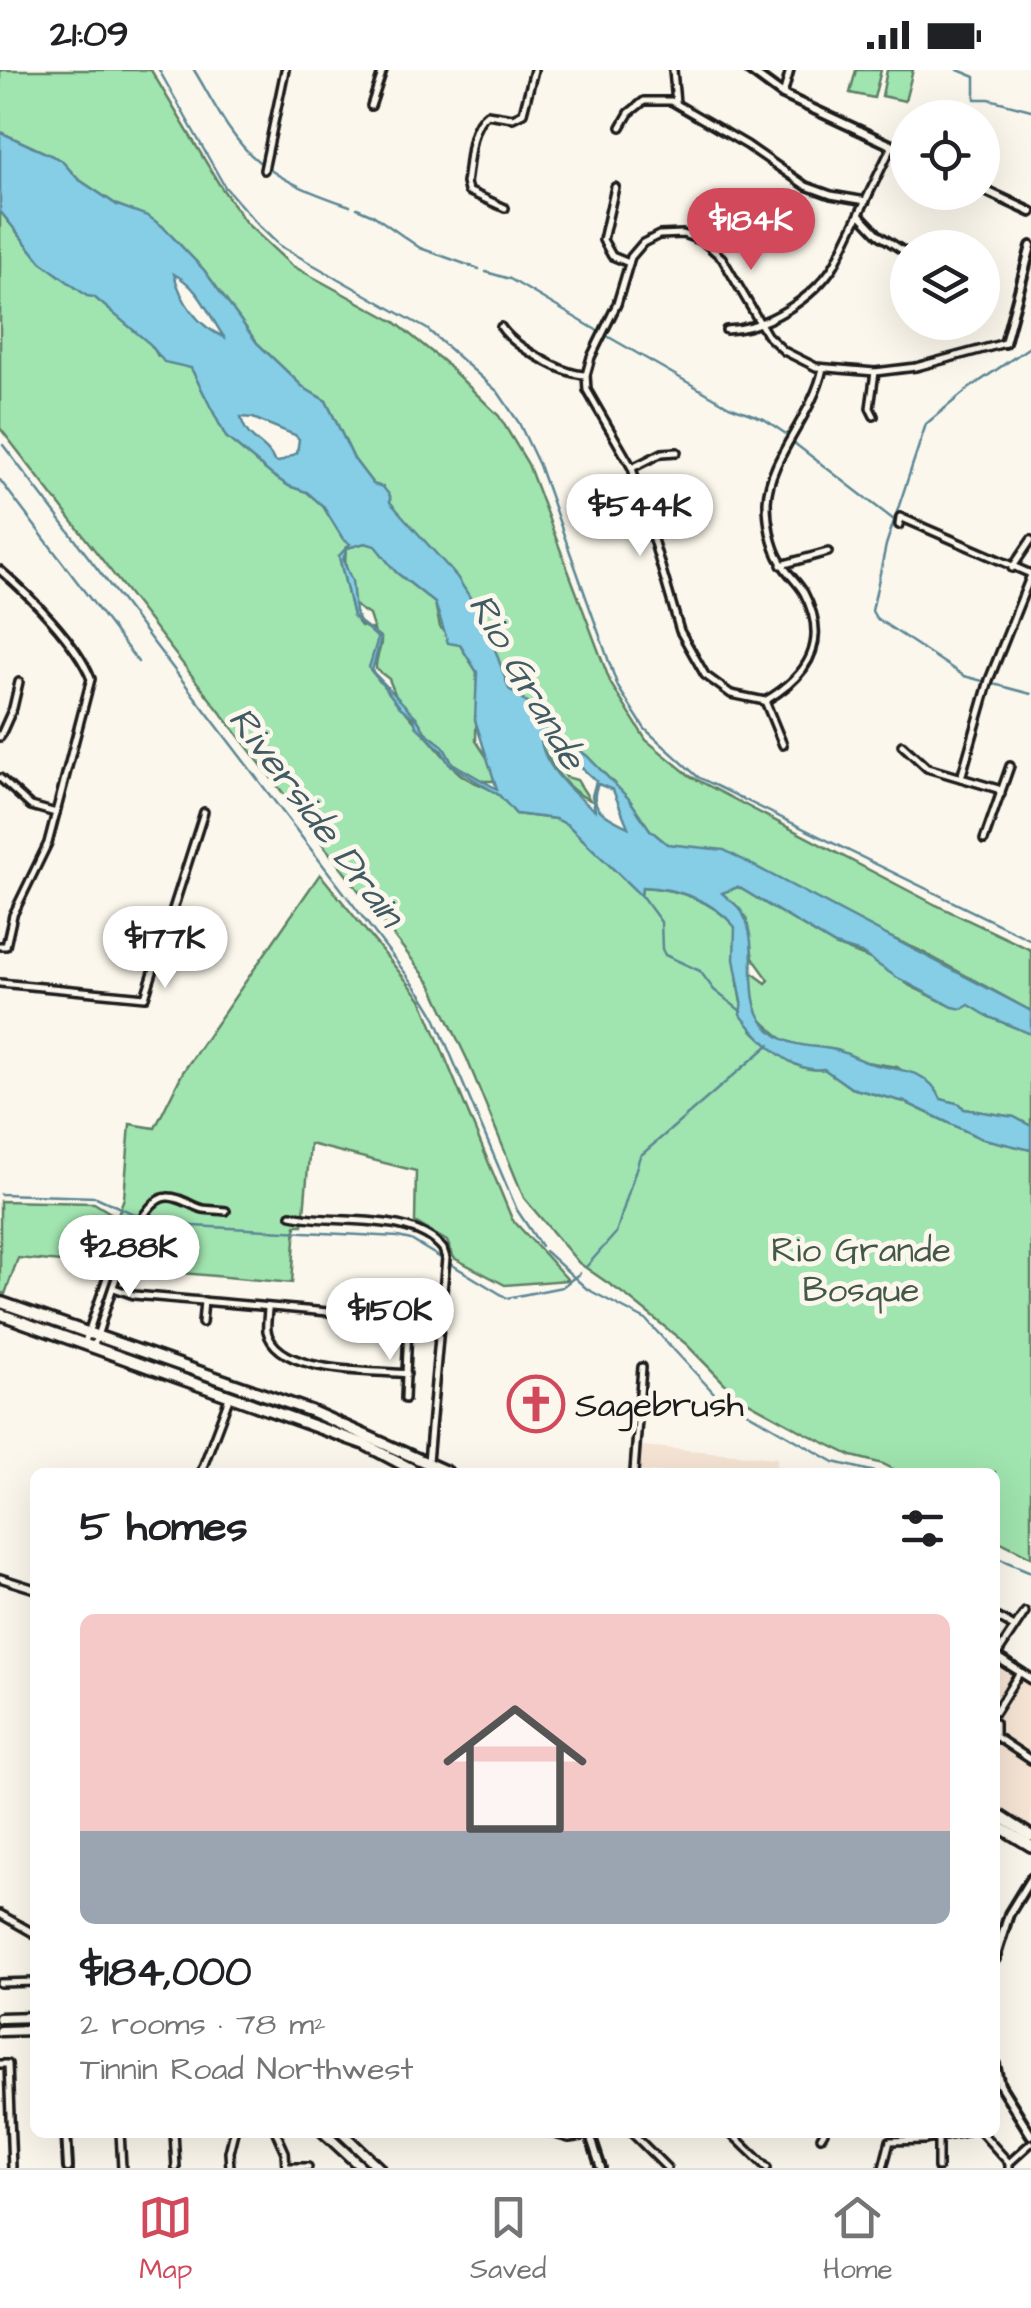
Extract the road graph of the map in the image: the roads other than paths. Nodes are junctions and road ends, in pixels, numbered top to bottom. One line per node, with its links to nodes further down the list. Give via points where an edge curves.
1 (285, 70): 13 (street)
2 (382, 70): 9 (street)
3 (534, 70): 17 (street, via 523,113 487,114 476,129 468,191)
4 (673, 70): 8 (street)
5 (750, 70): 7 (street)
6 (790, 70): 7 (street)
7 (783, 95): 11 (street)
8 (676, 103): 10 (street, via 644,102); 16 (street, via 806,186)
9 (371, 106)
10 (621, 127)
11 (890, 145)
12 (890, 150): 16 (street)
13 (265, 167)
14 (615, 188): 22 (street, via 603,240 612,256)
15 (1000, 197): 18 (street)
16 (866, 201): 19 (street)
17 (505, 208)
18 (1031, 212)
19 (859, 215): 20 (street); 23 (street, via 819,286)
20 (890, 243)
21 (1031, 246): 26 (street)
22 (628, 263): 23 (street, via 659,235 700,240 722,258); 29 (street)
23 (758, 324): 25 (street); 27 (street, via 784,352)
24 (501, 327): 29 (street, via 562,370)
25 (726, 330)
26 (1005, 344): 28 (street)
27 (823, 368): 28 (street); 36 (street, via 812,404 771,479 769,526)
28 (875, 372): 30 (street)
29 (586, 375): 32 (street, via 590,399)
30 (874, 416)
31 (677, 452): 32 (street, via 662,452)
32 (632, 468): 41 (street, via 680,631 706,675 731,694)
33 (899, 524): 37 (street, via 900,517)
34 (1031, 540): 37 (street)
35 (828, 552): 36 (street)
36 (782, 564): 41 (street, via 810,608 813,651 800,676)
37 (1012, 568): 39 (street)
38 (0, 570): 50 (street, via 80,657 91,679)
39 (1031, 574): 47 (street, via 986,688)
40 (19, 682): 42 (street)
41 (765, 701): 43 (street)
42 (0, 737)
43 (783, 744)
44 (902, 745): 47 (street, via 926,768)
45 (1010, 766): 48 (street)
46 (0, 778): 50 (street, via 30,806)
47 (961, 778): 48 (street)
48 (1000, 794): 51 (street)
49 (204, 812): 53 (street, via 145,997)
50 (56, 813): 52 (street)
51 (984, 840)
52 (3, 946)
53 (0, 983)
54 (226, 1211): 56 (street, via 171,1196 153,1201)
55 (291, 1215): 68 (street, via 412,1228 440,1244 446,1258)
56 (124, 1254): 57 (street); 63 (street, via 112,1263)
57 (114, 1288): 58 (street); 63 (street)
58 (204, 1301): 60 (street); 62 (street)
59 (0, 1302): 63 (main road)
60 (268, 1307): 65 (street, via 266,1330 284,1355 304,1364); 65 (street, via 396,1318 408,1326)
61 (0, 1314): 63 (main road)
62 (202, 1322)
63 (91, 1339): 66 (main road); 68 (main road, via 311,1411)
64 (642, 1367): 72 (street)
65 (407, 1374): 67 (street)
66 (230, 1395): 69 (street); 70 (main road, via 364,1444)
67 (404, 1398)
68 (428, 1462): 71 (main road)
69 (203, 1468)
70 (409, 1468)
71 (439, 1468)
72 (634, 1468)
73 (0, 1578): 74 (street)
74 (30, 1587)
75 (1025, 1612): 77 (street)
76 (1000, 1619): 77 (street)
77 (1015, 1628): 78 (street)
78 (1000, 1649)
79 (1000, 1659): 80 (street)
80 (1020, 1672): 81 (street); 82 (street)
81 (1031, 1679)
82 (1000, 1704)
83 (1000, 1739): 84 (street)
84 (1031, 1760)
85 (1000, 1816): 87 (main road)
86 (1000, 1827): 88 (main road)
87 (1028, 1832)
88 (1031, 1846)
89 (1031, 1878): 92 (street)
90 (0, 1914): 91 (street)
91 (30, 1931)
92 (1000, 1944)
93 (30, 1982): 94 (street)
94 (0, 1983)
95 (30, 2017): 96 (main road)
96 (0, 2018)
97 (30, 2030): 98 (main road)
98 (0, 2031)
99 (4, 2064): 118 (street)
100 (1000, 2090): 101 (street)
101 (1031, 2135)
102 (66, 2138): 119 (street)
103 (120, 2138): 120 (street)
104 (174, 2138): 121 (street)
105 (232, 2138): 122 (street)
106 (279, 2138): 123 (street)
107 (330, 2138): 124 (main road)
108 (347, 2138): 125 (main road)
109 (590, 2138): 126 (street)
110 (637, 2138): 127 (street)
111 (736, 2138): 128 (street)
112 (926, 2138): 129 (street, via 890,2141)
113 (938, 2138): 130 (street)
114 (986, 2138): 116 (street)
115 (1031, 2143): 116 (street)
116 (1009, 2165)
117 (308, 2167): 123 (street)
118 (12, 2168)
119 (68, 2168)
120 (122, 2168)
121 (176, 2168)
122 (230, 2168)
123 (286, 2168)
124 (362, 2168)
125 (379, 2168)
126 (601, 2168)
127 (667, 2168)
128 (767, 2168)
129 (882, 2168)
130 (938, 2168)

